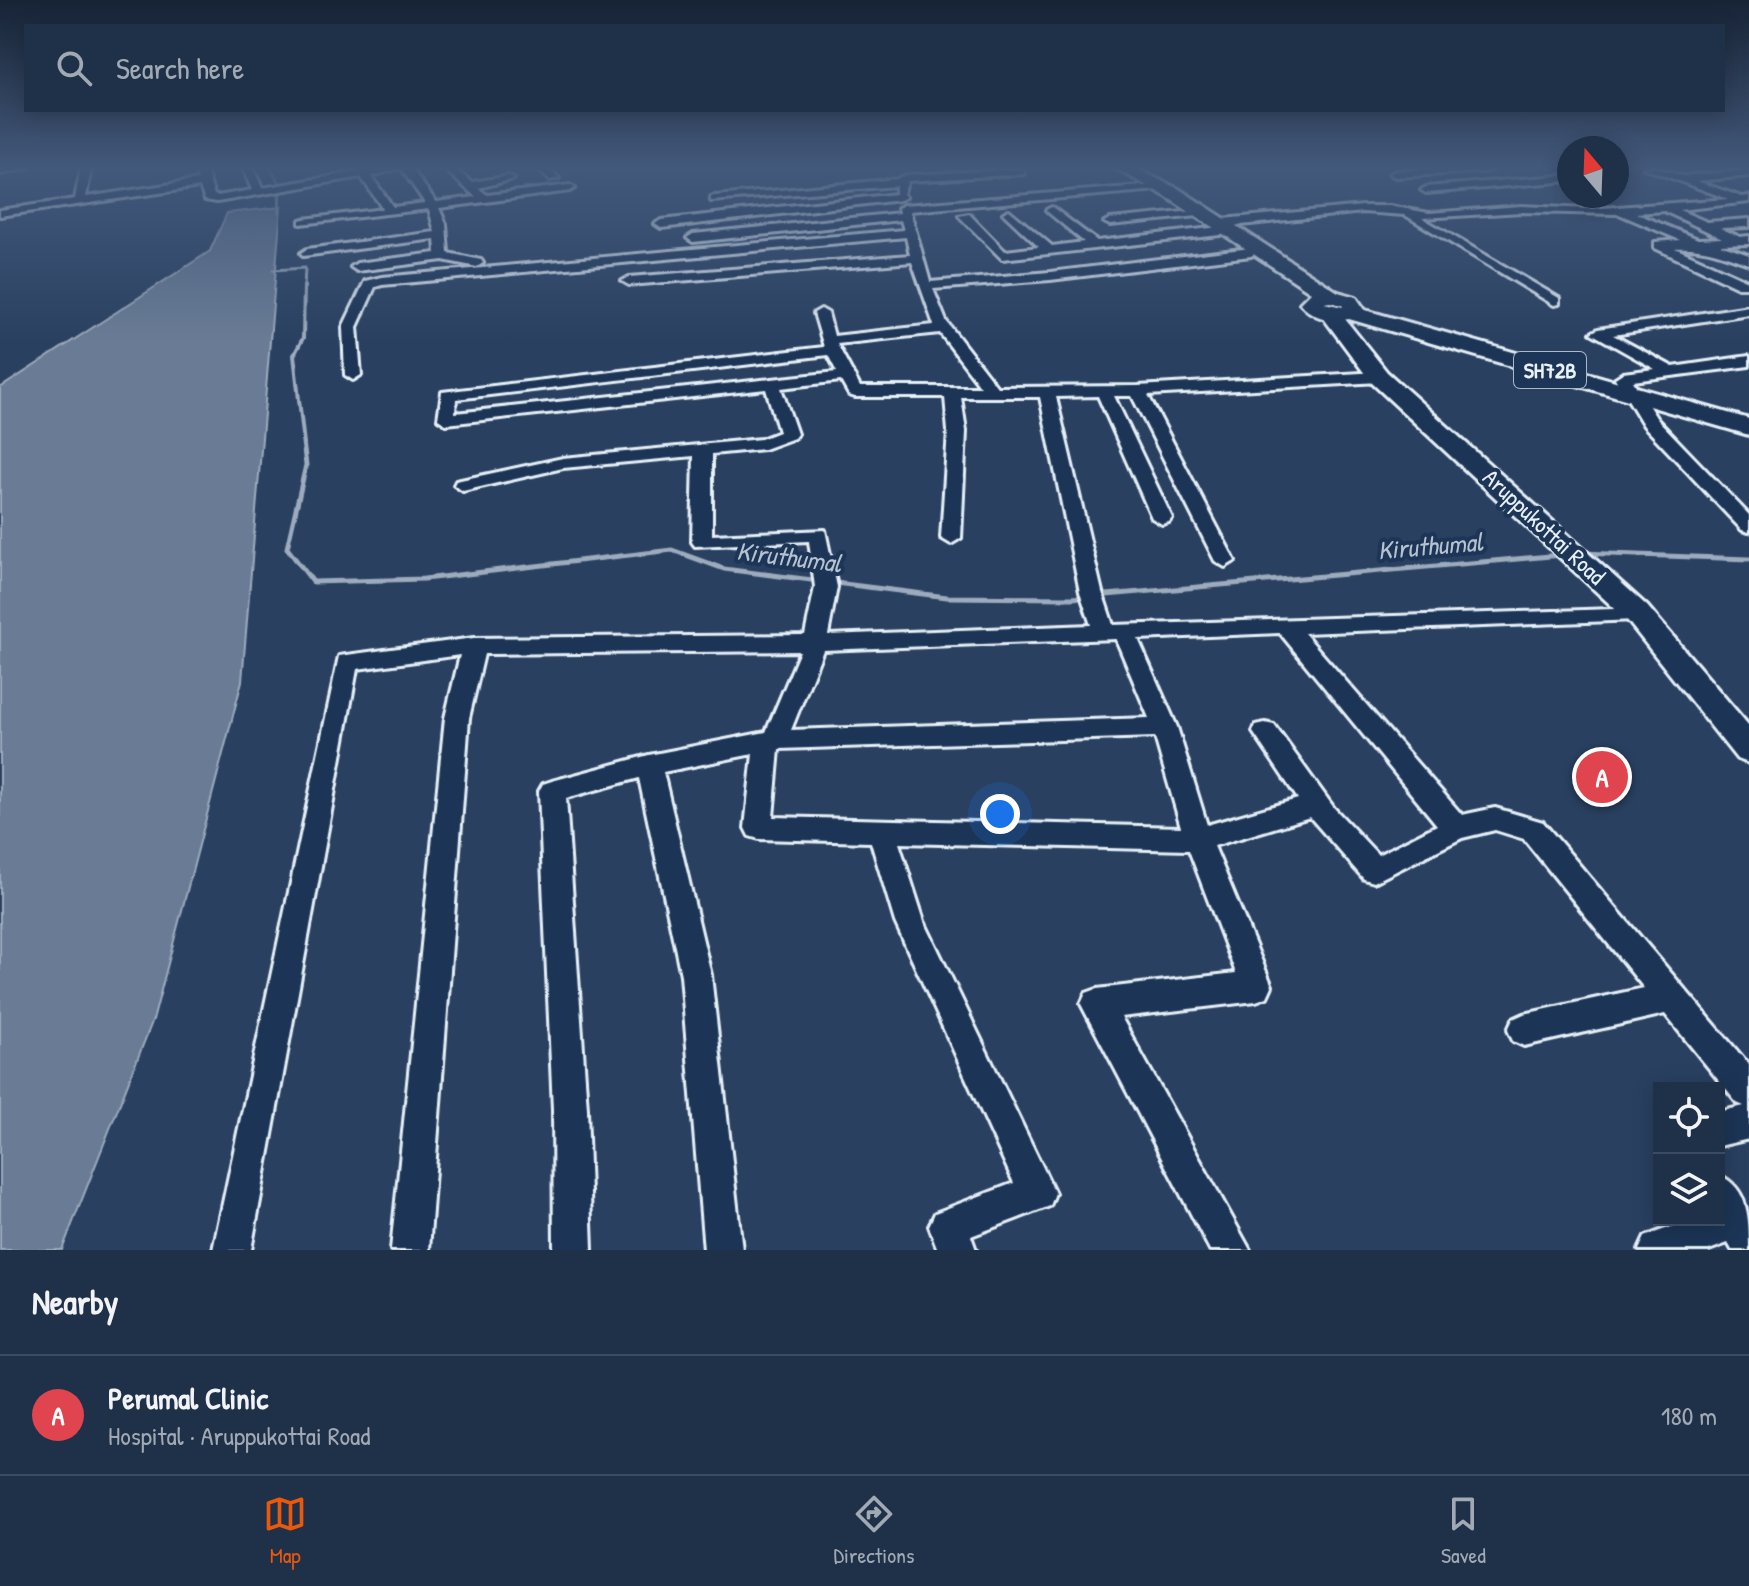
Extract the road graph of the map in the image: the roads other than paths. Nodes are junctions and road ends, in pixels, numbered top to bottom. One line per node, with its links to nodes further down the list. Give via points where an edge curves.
1 (439, 226): 13 (street)
2 (753, 226): 14 (street)
3 (909, 226): 12 (street)
4 (975, 226): 18 (street, via 1002,255)
5 (1023, 226): 18 (street)
6 (1072, 226): 17 (street)
7 (1226, 226): 11 (street)
8 (1428, 226): 30 (street)
9 (1658, 226): 16 (street)
10 (1705, 226): 15 (street)
11 (1221, 227): 17 (street); 19 (main road, Aruppukottai Road); 24 (main road, Aruppukottai Road)
12 (910, 233): 22 (street); 26 (street)
13 (441, 235): 20 (street); 21 (street)
14 (693, 238)
15 (1744, 241): 16 (street)
16 (1699, 244): 23 (street); 28 (street, via 1659,245)
17 (1095, 245): 18 (street)
18 (1049, 250)
19 (1251, 252): 29 (street); 31 (main road, Aruppukottai Road)
20 (307, 253)
21 (443, 256): 25 (street); 26 (street, via 473,260)
22 (917, 258): 27 (street); 29 (street)
23 (1749, 260)
24 (1283, 264): 31 (main road, Aruppukottai Road); 34 (main road)
25 (357, 267)
26 (481, 272): 39 (street, via 370,284 350,327)
27 (629, 281)
28 (1743, 284)
29 (925, 286): 35 (street)
30 (1554, 301)
31 (1337, 308): 34 (main road, SH72B); 41 (main road, Aruppukottai Road); 43 (main road, SH72B)
32 (1749, 310): 38 (street, via 1598,333)
33 (821, 313): 36 (street)
34 (1432, 325): 43 (main road, SH72B)
35 (944, 328): 36 (street); 44 (street)
36 (830, 345): 40 (street); 42 (street, via 448,395 446,419)
37 (1749, 361): 38 (street)
38 (1674, 373): 43 (street)
39 (353, 375)
40 (846, 376): 42 (street); 48 (street, via 855,392)
41 (1379, 377): 45 (street); 57 (main road, Aruppukottai Road)
42 (772, 383): 51 (street, via 788,434 764,444)
43 (1628, 386): 49 (main road, SH72B); 50 (main road, SH72B); 54 (street, via 1650,422)
44 (992, 391): 46 (street); 48 (street)
45 (1138, 391): 47 (street); 56 (street)
46 (1047, 392): 47 (street); 59 (street, via 1093,597)
47 (1104, 392): 53 (street)
48 (953, 393): 55 (street, via 957,431)
49 (1749, 414)
50 (1749, 427)
51 (704, 450): 52 (street, via 563,463); 60 (street, via 702,542 818,534 826,581)
52 (463, 485)
53 (1162, 518)
54 (1749, 526)
55 (951, 538)
56 (1225, 561)
57 (1637, 613): 58 (street); 65 (main road, Aruppukottai Road)
58 (1285, 625): 59 (street); 68 (street)
59 (1114, 632): 60 (street); 62 (street)
60 (815, 643): 61 (street); 64 (street)
61 (474, 646): 77 (street, via 347,662); 78 (street, via 457,718)
62 (1165, 727): 64 (street); 70 (street)
63 (1265, 732): 67 (street)
64 (771, 740): 66 (street); 69 (street, via 759,828)
65 (1749, 750)
66 (649, 765): 79 (street, via 552,791); 80 (street, via 696,975)
67 (1315, 805): 68 (street, via 1374,870); 70 (street)
68 (1456, 828): 71 (street, via 1495,819 1533,830)
69 (881, 830): 70 (street); 81 (street, via 910,922 1037,1193 948,1226)
70 (1198, 839): 82 (street, via 1256,986 1097,1004)
71 (1671, 997): 72 (street); 73 (street)
72 (1524, 1030)
73 (1749, 1091)
74 (1749, 1122): 75 (street)
75 (1725, 1128)
76 (1735, 1219): 83 (street)
77 (232, 1250)
78 (410, 1250)
79 (573, 1250)
80 (723, 1250)
81 (957, 1250)
82 (1231, 1250)
83 (1658, 1250)

